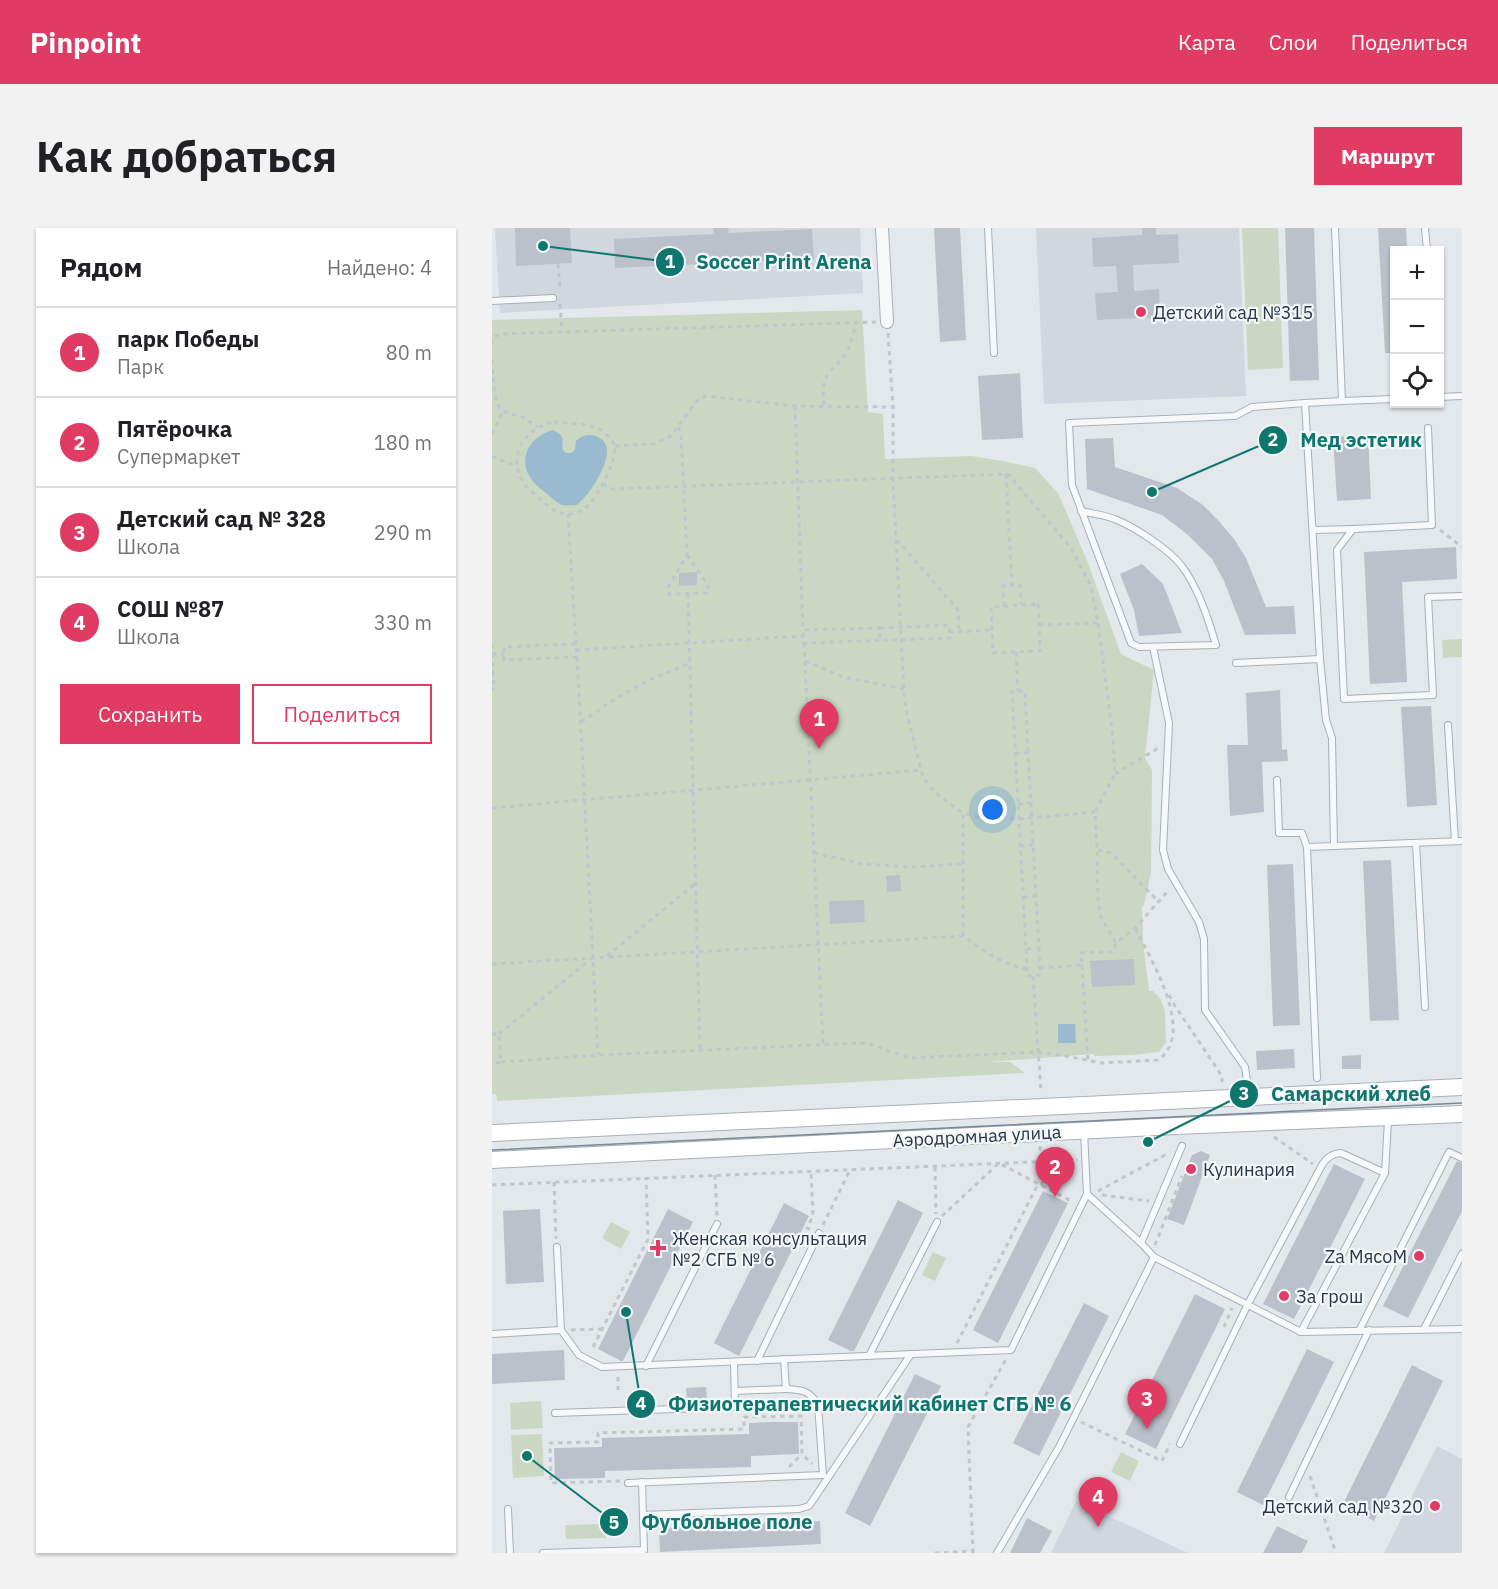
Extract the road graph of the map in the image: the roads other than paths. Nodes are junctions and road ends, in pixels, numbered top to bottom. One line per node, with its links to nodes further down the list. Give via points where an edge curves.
1 (882, 228): 8 (street)
2 (988, 228): 9 (lane)
3 (1335, 228): 13 (lane)
4 (1425, 228): 5 (lane)
5 (1427, 246)
6 (553, 298): 7 (lane)
7 (492, 301)
8 (887, 322)
9 (994, 353)
10 (1462, 396): 11 (lane)
11 (1444, 397)
12 (1390, 399): 13 (lane)
13 (1342, 401): 14 (lane)
14 (1305, 403): 16 (lane, via 1252,407 1235,416 1069,423 1072,485); 18 (lane)
15 (1428, 428): 17 (lane, via 1432,525)
16 (1081, 511): 20 (lane, via 1131,643); 20 (lane, via 1115,519 1158,545 1180,564 1201,599 1216,645)
17 (1353, 529): 18 (lane); 19 (lane, via 1337,550 1344,699 1433,695 1428,597)
18 (1313, 530): 21 (lane)
19 (1462, 596)
20 (1153, 647): 30 (lane, via 1170,723 1163,850 1168,869 1204,939 1204,1010 1245,1067)
21 (1320, 659): 22 (lane); 27 (lane, via 1326,720 1332,738)
22 (1236, 663)
23 (1448, 725): 25 (lane)
24 (1277, 780): 28 (lane, via 1279,833 1302,832)
25 (1458, 841): 26 (lane)
26 (1416, 843): 27 (lane); 29 (lane)
27 (1335, 846): 28 (lane)
28 (1307, 847): 31 (lane)
29 (1425, 1007)
30 (1247, 1081)
31 (1317, 1083): 32 (main road, Аэродромная улица); 36 (main road, Аэродромная улица)
32 (1462, 1087)
33 (1462, 1114): 34 (main road, Аэродромная улица)
34 (1388, 1118): 35 (main road, Аэродромная улица); 40 (lane)
35 (1084, 1130): 39 (main road, Аэродромная улица); 41 (lane)
36 (492, 1133)
37 (1182, 1146): 45 (lane)
38 (1462, 1158): 54 (lane, via 1449,1152)
39 (492, 1160)
40 (1385, 1173): 49 (lane, via 1341,1153 1327,1158); 55 (lane)
41 (1087, 1194): 45 (lane); 57 (lane, via 1011,1350)
42 (937, 1222): 58 (lane)
43 (717, 1224): 62 (lane)
44 (819, 1233): 60 (lane)
45 (1141, 1243): 48 (lane)
46 (557, 1247): 52 (lane)
47 (1462, 1254): 50 (lane)
48 (1154, 1257): 49 (lane); 75 (lane, via 1074,1419)
49 (1248, 1304): 55 (lane); 66 (lane)
50 (1424, 1329): 51 (lane); 53 (lane)
51 (1462, 1329)
52 (561, 1330): 56 (lane); 62 (lane, via 579,1355 602,1367)
53 (1369, 1330): 54 (lane); 70 (lane)
54 (1359, 1331): 55 (lane)
55 (1301, 1332)
56 (492, 1334)
57 (911, 1354): 58 (lane); 67 (lane)
58 (869, 1356): 59 (lane)
59 (784, 1359): 60 (lane); 63 (lane)
60 (757, 1361): 61 (lane)
61 (734, 1362): 62 (lane); 64 (lane)
62 (646, 1366)
63 (786, 1389): 64 (lane); 67 (lane, via 802,1390 818,1404)
64 (735, 1391): 65 (lane, via 735,1407)
65 (555, 1413)
66 (1180, 1444)
67 (827, 1475): 69 (lane); 72 (lane, via 809,1506 799,1509)
68 (627, 1482): 69 (lane)
69 (642, 1482): 72 (lane)
70 (1289, 1497)
71 (508, 1509): 73 (lane)
72 (643, 1515): 74 (lane, via 644,1550)
73 (510, 1553)
74 (543, 1553)
75 (997, 1553)

